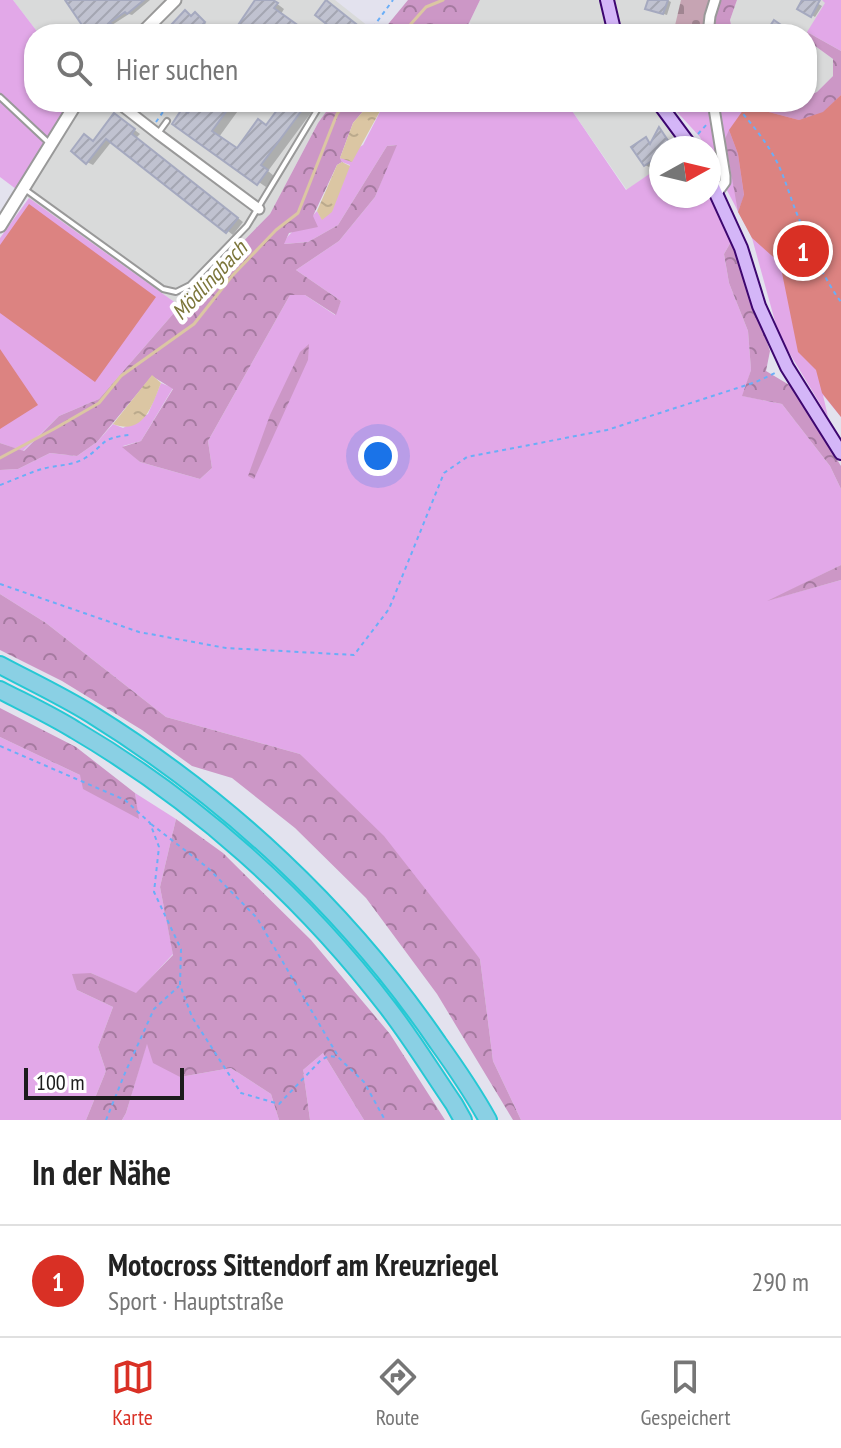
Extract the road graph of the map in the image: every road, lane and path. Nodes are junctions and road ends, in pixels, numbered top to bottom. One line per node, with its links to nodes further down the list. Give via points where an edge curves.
1 (175, 0): 5 (street)
2 (393, 0): 6 (path)
3 (607, 0): 7 (main road)
4 (715, 0): 8 (street)
5 (151, 24)
6 (375, 24)
7 (613, 24)
8 (709, 24)
9 (0, 97): 22 (lane)
10 (71, 112): 22 (street)
11 (129, 112): 18 (street)
12 (165, 112): 18 (path)
13 (316, 112): 27 (lane)
14 (666, 112): 19 (main road)
15 (741, 112): 29 (path, via 778,165 817,260)
16 (715, 114): 20 (path); 21 (street)
17 (167, 121): 18 (lane)
18 (154, 132): 27 (street)
19 (684, 136)
20 (698, 136)
21 (719, 136)
22 (51, 144): 25 (street)
23 (721, 151): 24 (street)
24 (721, 188)
25 (24, 189): 27 (lane, via 163,289 176,292 190,285); 28 (street)
26 (721, 201): 30 (main road)
27 (259, 209)
28 (0, 226)
29 (841, 302)
30 (787, 367): 32 (main road); 34 (path, via 607,430 467,457 444,473 389,609 354,655 226,648 139,632)
31 (129, 435): 33 (path, via 104,441 78,462)
32 (841, 453)
33 (0, 485)
34 (0, 584)
35 (0, 665): 44 (highway, via 90,713 181,774 261,840 337,915 406,996)
36 (0, 690): 43 (highway, via 76,730 165,789 248,856 320,927 389,1009)
37 (0, 746): 38 (path, via 125,800)
38 (150, 823): 39 (path, via 159,847 154,892 181,949); 40 (path, via 208,868 257,918)
39 (180, 985): 40 (path, via 192,1017 241,1093 279,1104 321,1060); 41 (path, via 154,1009)
40 (338, 1057): 42 (path, via 364,1082)
41 (106, 1120)
42 (385, 1120)
43 (463, 1120)
44 (488, 1120)

